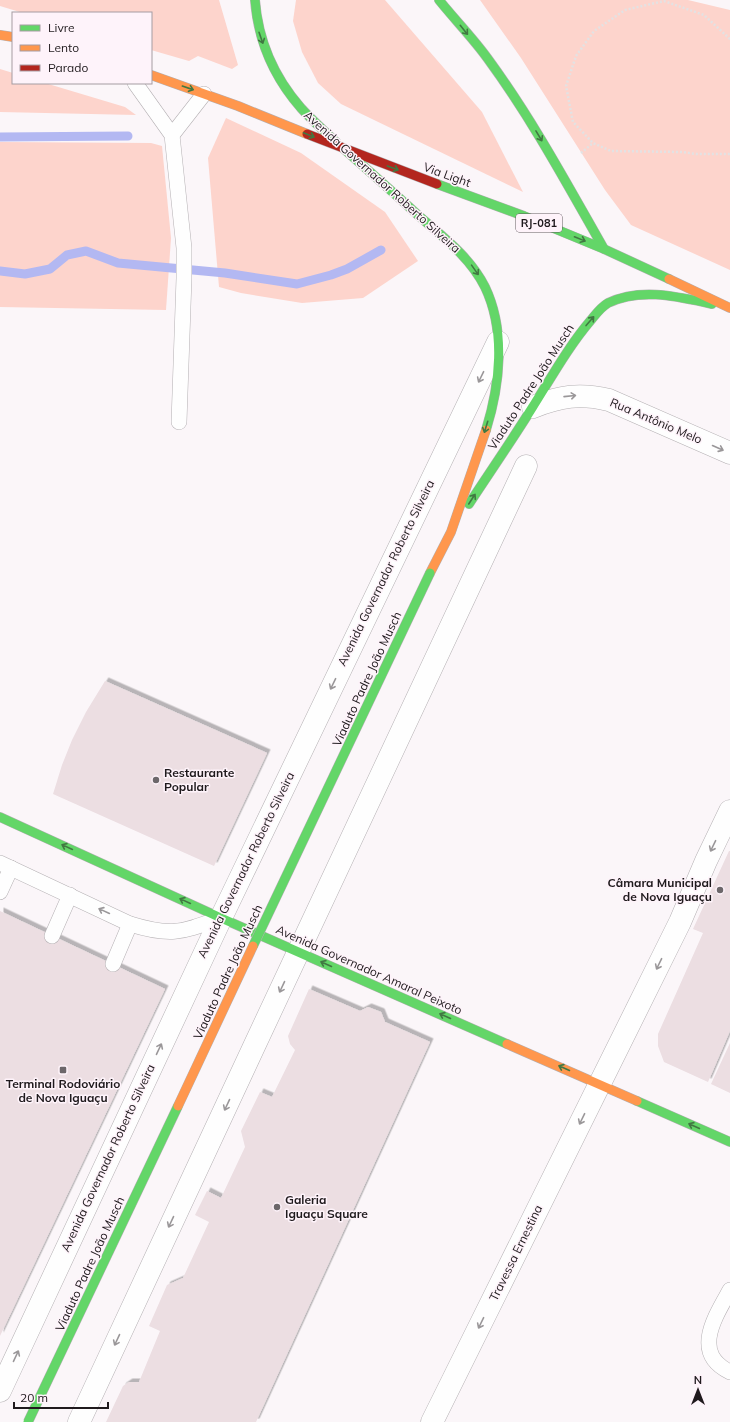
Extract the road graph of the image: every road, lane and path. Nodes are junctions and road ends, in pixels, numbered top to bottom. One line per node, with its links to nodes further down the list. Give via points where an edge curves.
1 (254, 0): 10 (main road, Avenida Governador Roberto Silveira, one-way to 10, via 262,42 285,87 302,109)
2 (439, 0): 12 (main road, one-way to 12, via 487,58 540,135)
3 (0, 35): 4 (main road)
4 (12, 37)
5 (730, 39): 11 (path, via 704,15 664,1 625,10 594,31 576,56 566,86 573,122 593,143 611,151)
6 (152, 75): 8 (main road, Via Light / RJ-081, one-way to 8)
7 (136, 84): 9 (lane)
8 (204, 94): 9 (lane); 10 (main road, Via Light / RJ-081, one-way to 10)
9 (172, 135): 17 (lane, via 184,248)
10 (344, 149): 12 (main road, Via Light / RJ-081, one-way to 12, via 524,216); 14 (main road, Avenida Governador Roberto Silveira, one-way to 14, via 472,265 488,293)
11 (730, 154)
12 (604, 249): 13 (main road, Via Light / RJ-081)
13 (730, 308): 16 (main road, Viaduto Padre João Musch, one-way to 13, via 568,348 587,323 608,304 629,296 648,294 670,295)
14 (498, 342): 15 (main road, Avenida Governador Roberto Silveira); 26 (street, Avenida Governador Roberto Silveira, one-way to 26)
15 (499, 376): 20 (main road, Viaduto Padre João Musch, one-way to 20, via 488,421)
16 (533, 407): 18 (street, Rua Antônio Melo, one-way to 18, via 570,396 602,398); 20 (main road, Viaduto Padre João Musch, one-way to 16)
17 (179, 422)
18 (730, 453)
19 (526, 466): 29 (street)
20 (451, 532): 36 (main road, Viaduto Padre João Musch, bridge)
21 (730, 810): 31 (street, Travessa Ernestina, one-way to 31, via 680,922)
22 (0, 817): 26 (main road, Avenida Governador Amaral Peixoto, one-way to 22)
23 (5, 865): 24 (lane); 25 (lane)
24 (0, 892)
25 (70, 895): 27 (lane, one-way to 25); 28 (lane)
26 (221, 918): 27 (lane, via 179,932 150,930); 29 (main road, Avenida Governador Amaral Peixoto); 35 (street, Avenida Governador Roberto Silveira, one-way to 26)
27 (130, 924): 30 (lane)
28 (52, 936)
29 (299, 952): 31 (main road, Avenida Governador Amaral Peixoto, one-way to 29); 37 (street, one-way to 37)
30 (113, 964)
31 (600, 1084): 32 (main road, Avenida Governador Amaral Peixoto, one-way to 31); 38 (street, Travessa Ernestina, one-way to 38)
32 (730, 1142)
33 (729, 1294): 34 (lane, via 714,1319 709,1348 720,1368)
34 (730, 1372)
35 (0, 1391)
36 (28, 1422)
37 (79, 1422)
38 (432, 1422)

